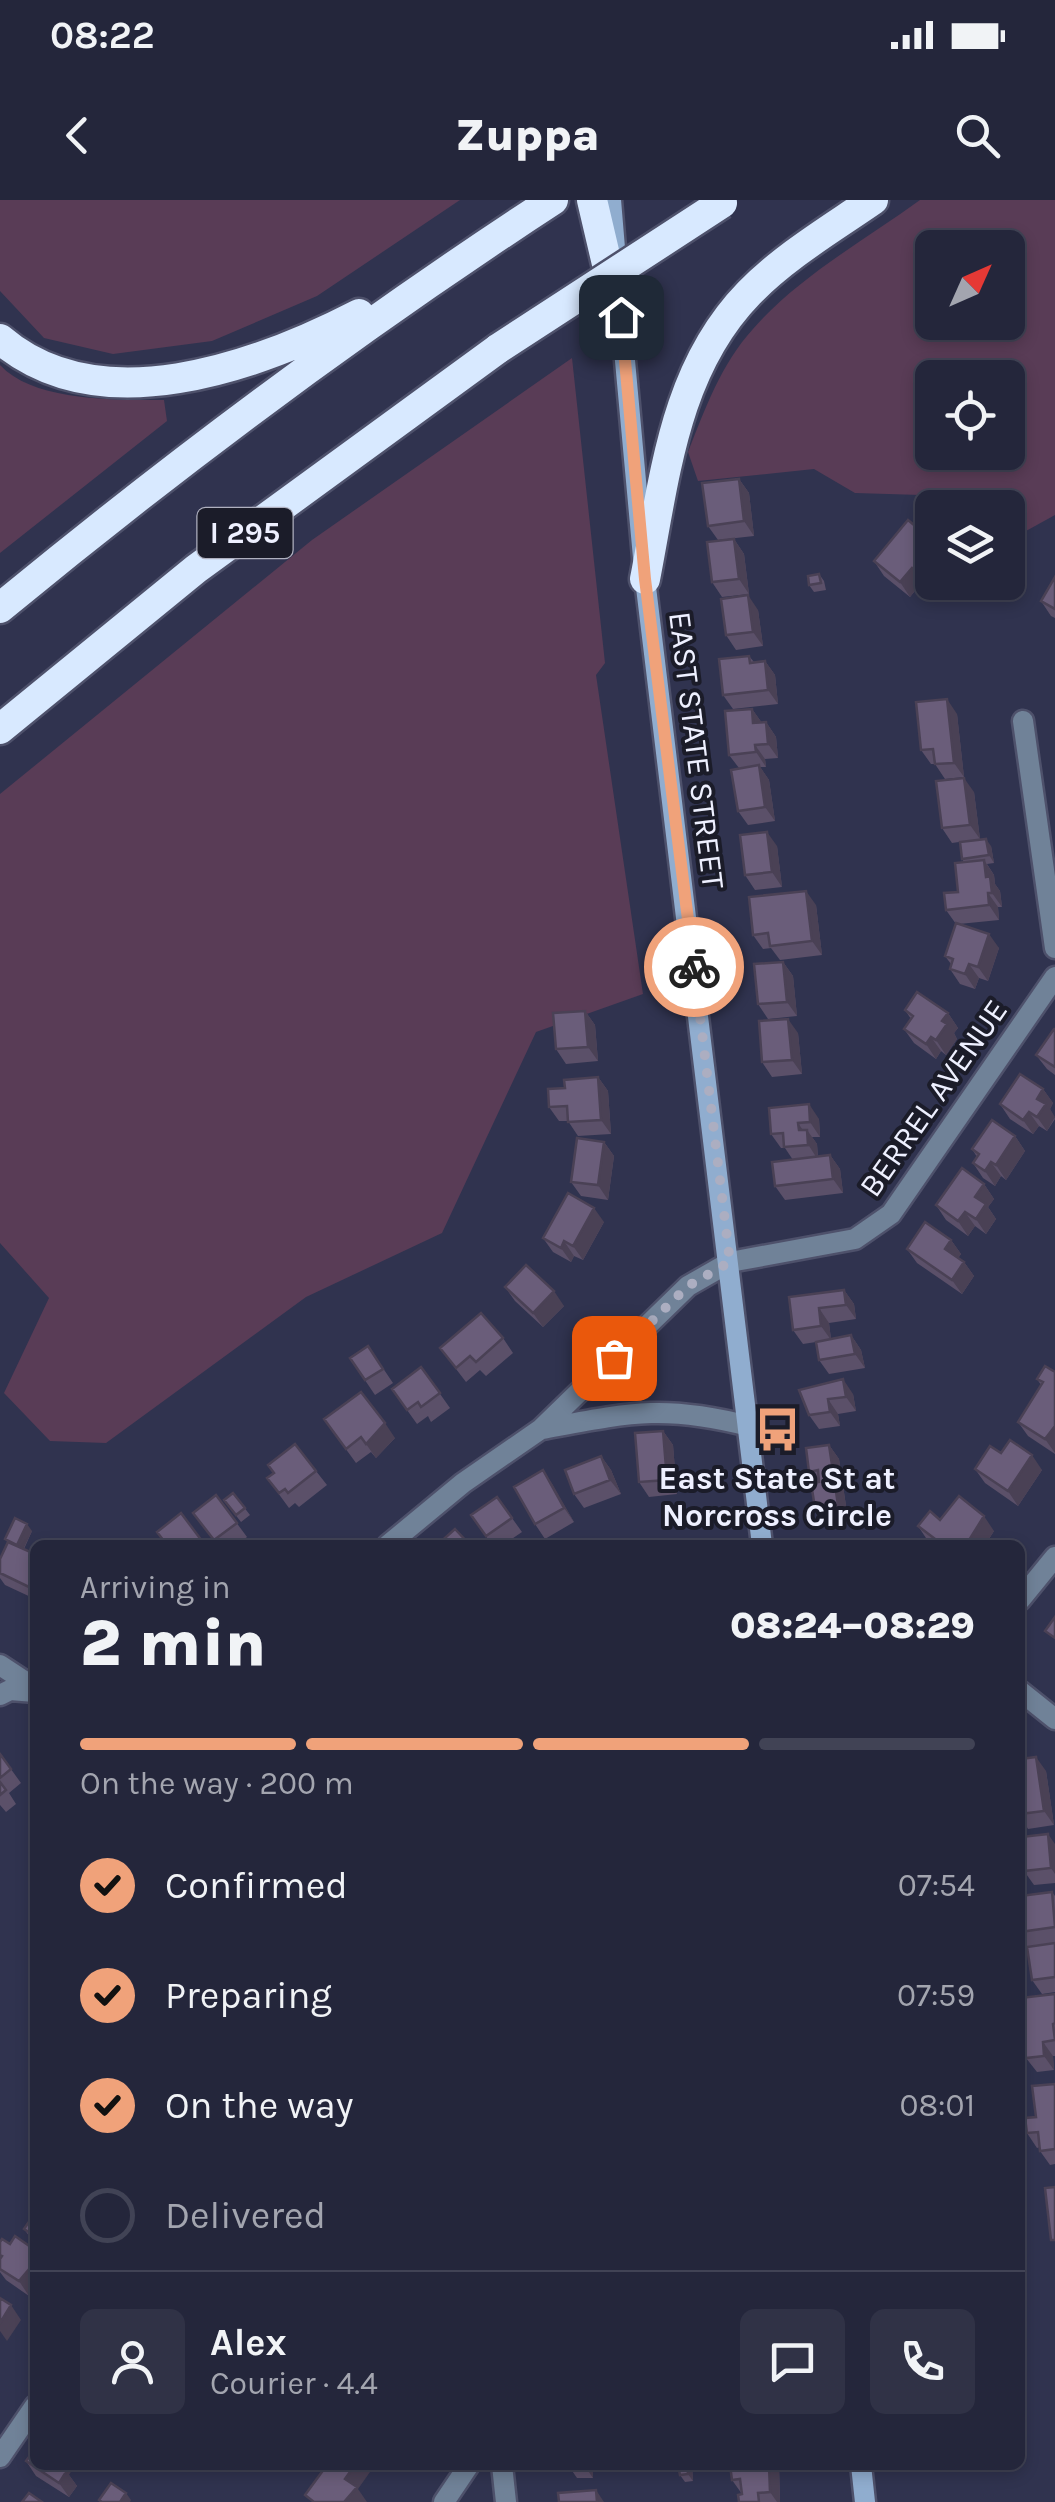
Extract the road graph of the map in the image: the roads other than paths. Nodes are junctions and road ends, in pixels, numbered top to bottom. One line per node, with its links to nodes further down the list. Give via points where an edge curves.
1 (553, 200): 6 (highway, I 295)
2 (592, 200): 7 (highway)
3 (611, 200): 7 (street, EAST STATE STREET)
4 (873, 200): 9 (highway, via 751,291 704,353 675,429)
5 (725, 202): 12 (highway, I 295, bridge, via 499,348 196,570)
6 (492, 239): 8 (highway, via 326,331 216,369 158,379 74,379 43,368); 10 (highway, I 295, via 241,419)
7 (622, 328): 9 (street, EAST STATE STREET)
8 (0, 339)
9 (645, 579): 15 (street, EAST STATE STREET)
10 (0, 608)
11 (1024, 720): 13 (street)
12 (0, 729)
13 (1055, 948)
14 (1055, 977): 15 (street, BERREL AVENUE, via 891,1214 834,1244)
15 (730, 1262): 16 (street, EAST STATE STREET); 17 (street, via 688,1286)
16 (748, 1426): 17 (street, via 675,1410); 19 (street, EAST STATE STREET)
17 (541, 1430): 18 (street)
18 (394, 1540)
19 (761, 1540)
20 (1055, 1557): 21 (street)
21 (1025, 1594)
22 (0, 1664): 23 (street)
23 (30, 1686)
24 (30, 1690): 25 (street)
25 (0, 1695)
26 (1025, 1696): 27 (street)
27 (1055, 1719)
28 (30, 2413): 29 (street)
29 (0, 2456)
30 (466, 2470): 33 (street)
31 (503, 2470): 34 (street)
32 (862, 2470): 35 (street)
33 (444, 2502)
34 (506, 2502)
35 (865, 2502)

